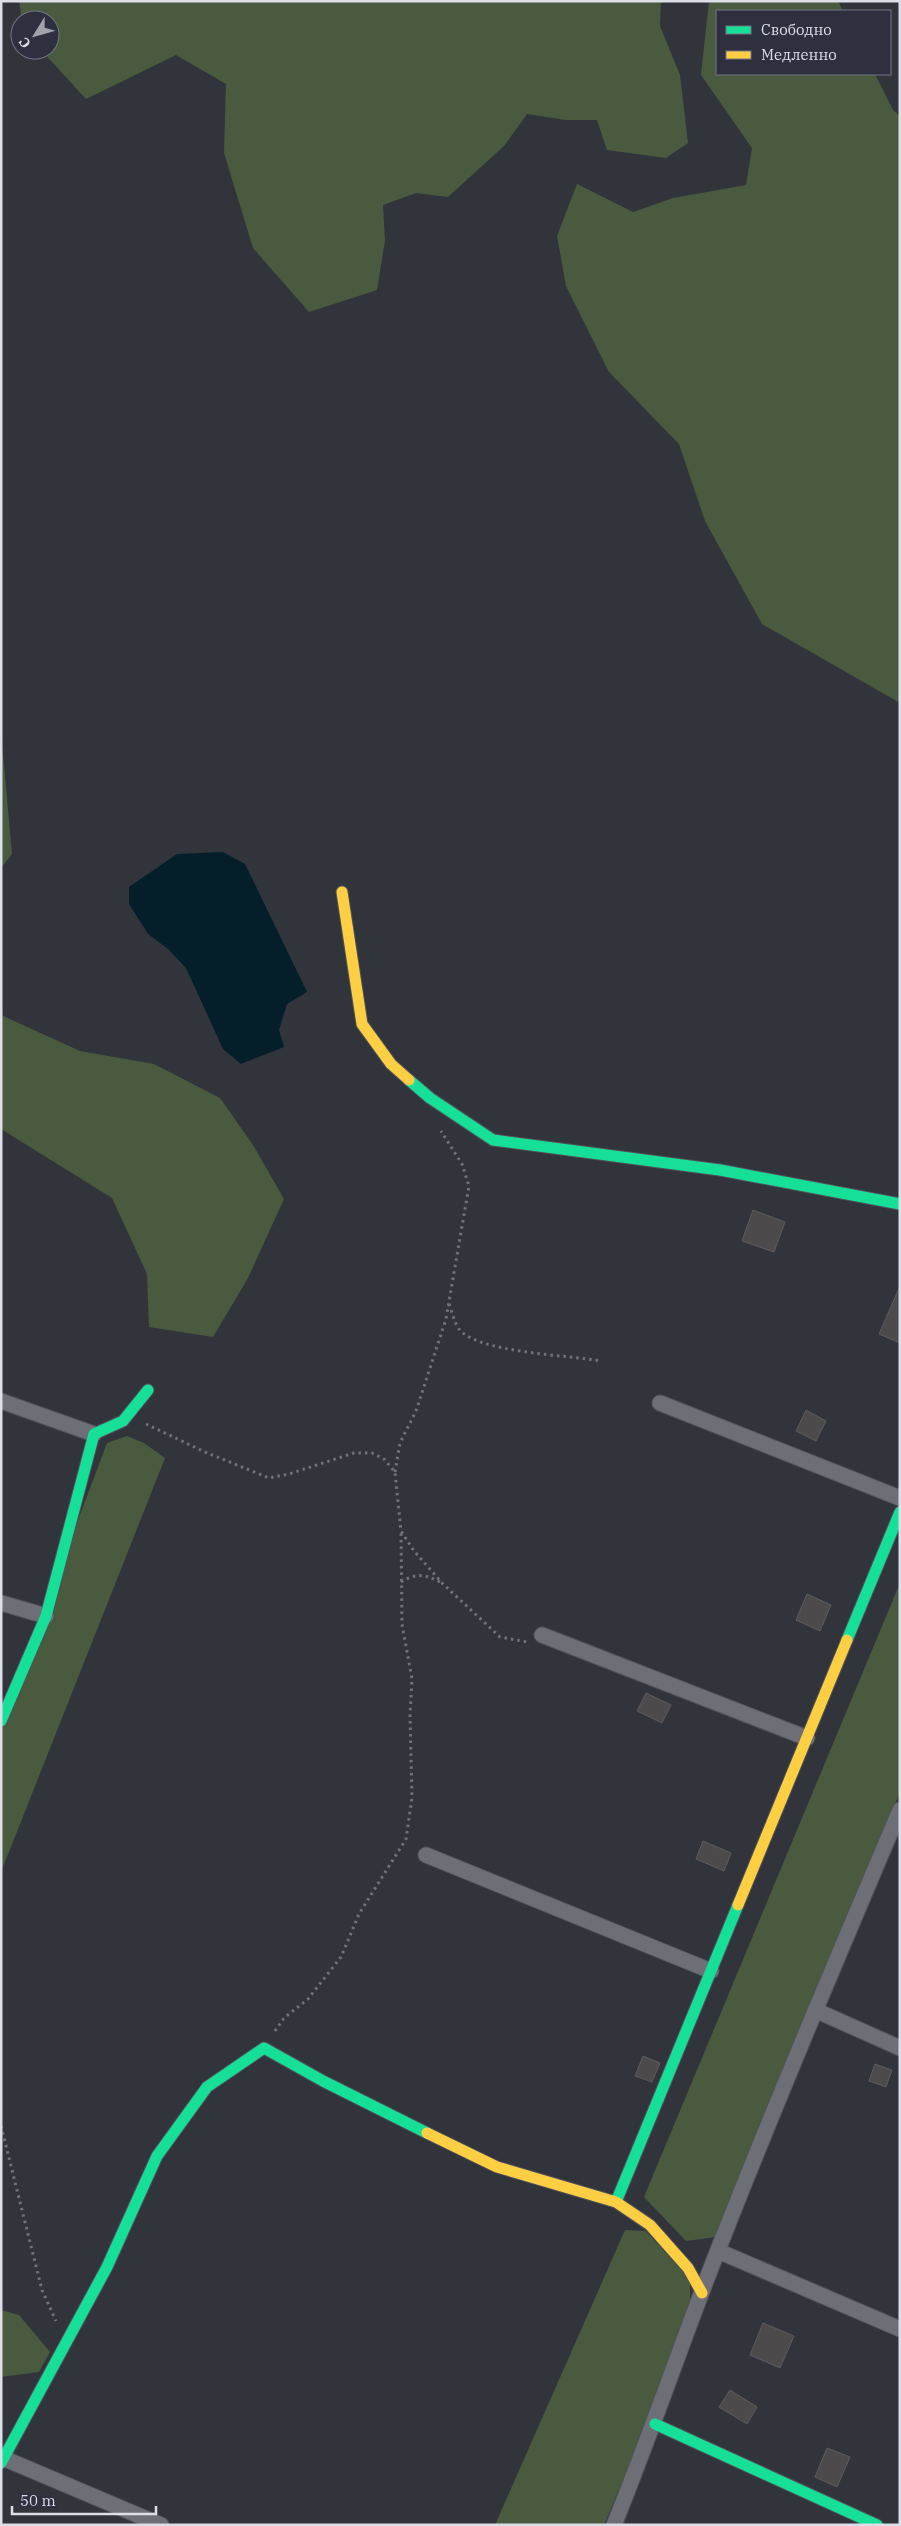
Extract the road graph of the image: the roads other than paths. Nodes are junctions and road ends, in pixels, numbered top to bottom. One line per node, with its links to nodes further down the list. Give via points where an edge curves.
1 (342, 892): 2 (street, via 362,1024 391,1064 430,1098 493,1140 720,1170)
2 (900, 1204)
3 (148, 1390): 6 (street, via 123,1421)
4 (1, 1402): 6 (street)
5 (660, 1402): 7 (street)
6 (94, 1434): 10 (street)
7 (900, 1498)
8 (900, 1512): 13 (street)
9 (1, 1603): 10 (street)
10 (46, 1616): 12 (street)
11 (542, 1635): 13 (street)
12 (1, 1721)
13 (807, 1738): 16 (street)
14 (900, 1810): 17 (street)
15 (426, 1855): 16 (street)
16 (710, 1971): 19 (street)
17 (815, 2010): 18 (street); 20 (street)
18 (900, 2048)
19 (616, 2202): 21 (street, via 650,2225 688,2268); 24 (street, via 497,2167 323,2081 264,2048 207,2087 157,2156 107,2267)
20 (718, 2251): 21 (street); 22 (street)
21 (702, 2293): 23 (street)
22 (900, 2330)
23 (655, 2424): 26 (street); 27 (street)
24 (2, 2459): 25 (street)
25 (161, 2525)
26 (614, 2525)
27 (877, 2525)

